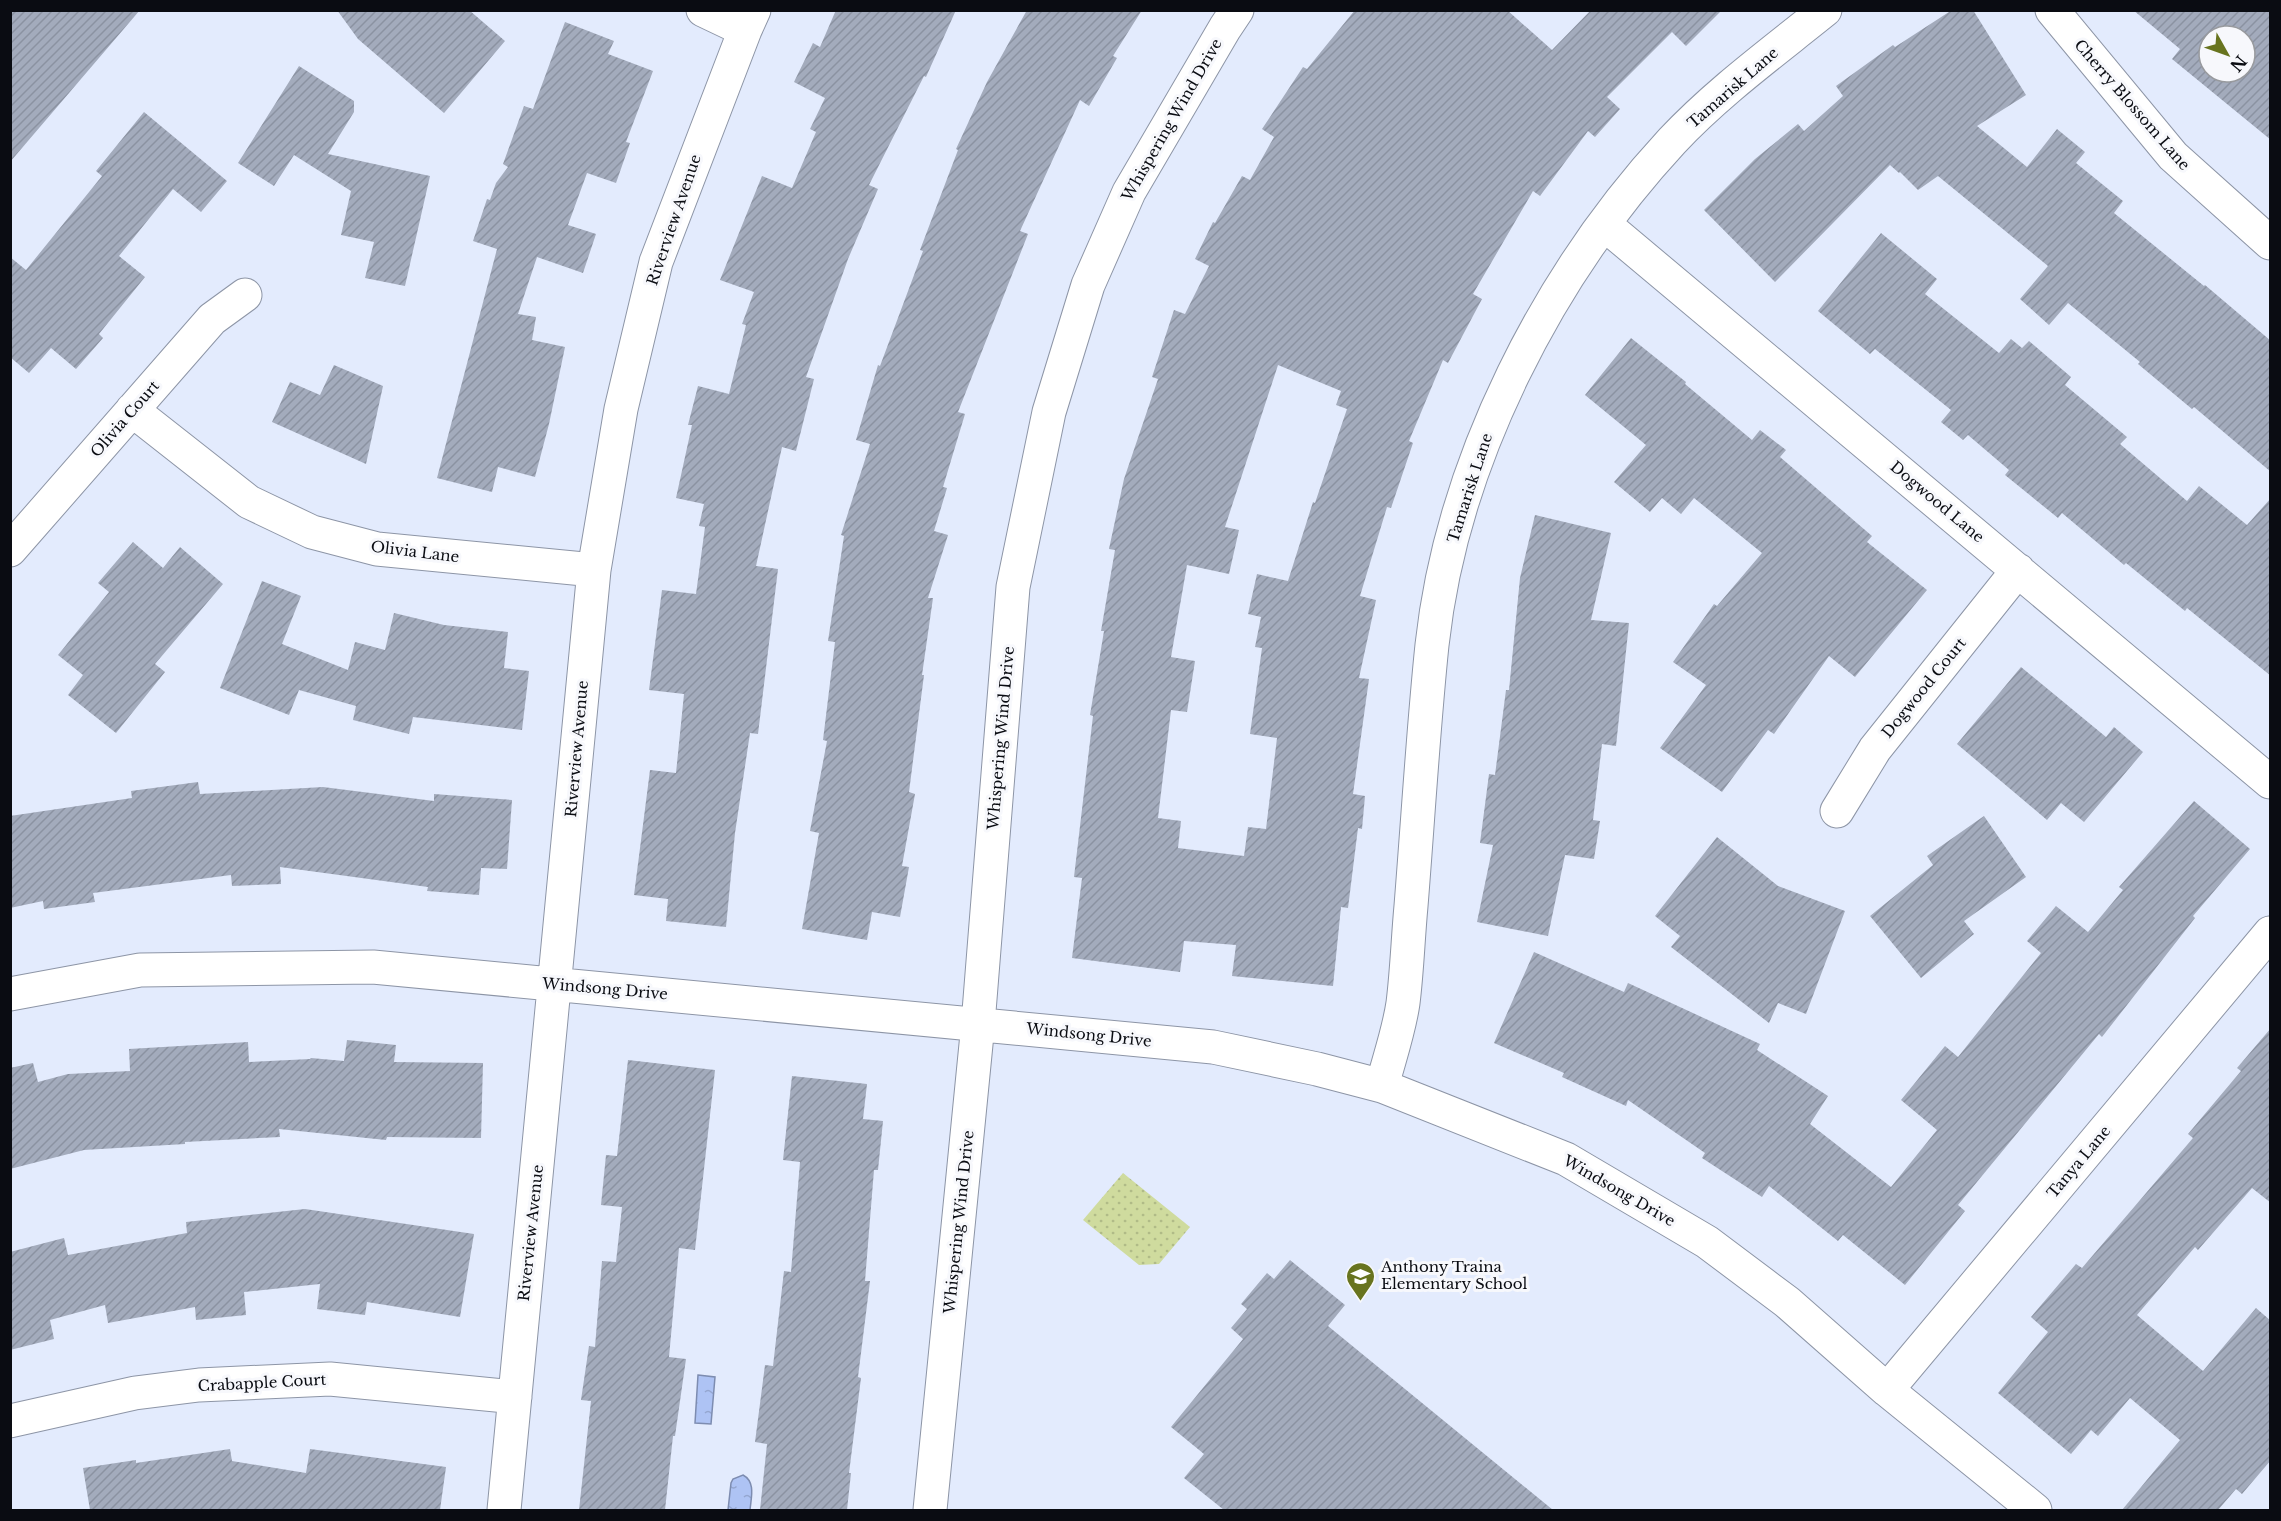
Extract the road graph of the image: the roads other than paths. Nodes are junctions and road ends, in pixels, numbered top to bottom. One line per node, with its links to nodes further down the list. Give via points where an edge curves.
1 (703, 10): 5 (street)
2 (1237, 10): 18 (street, Whispering Wind Drive, via 1129,192 1088,285 1049,412 1013,587)
3 (1825, 10): 6 (street, Tamarisk Lane, via 1710,104 1672,141)
4 (2052, 10): 7 (street, Cherry Blossom Lane, via 2173,156)
5 (750, 20): 11 (street, Riverview Avenue, via 656,262 621,409)
6 (1604, 224): 12 (street, Dogwood Lane); 19 (street, Tamarisk Lane, via 1554,299 1503,395 1466,490 1446,563 1432,642 1402,1006)
7 (2271, 243)
8 (245, 295): 9 (street, Olivia Court, via 212,319)
9 (132, 410): 10 (street, Olivia Court); 11 (street, Olivia Lane, via 249,502 312,532 377,549)
10 (10, 550)
11 (594, 570): 16 (street, Riverview Avenue)
12 (2018, 570): 13 (street, Dogwood Lane); 14 (street, Dogwood Court, via 1875,749)
13 (2271, 782)
14 (1837, 811)
15 (2271, 933): 20 (street, Tanya Lane)
16 (555, 985): 17 (street, Windsong Drive, via 373,968 140,970); 18 (street, Windsong Drive); 21 (street, Riverview Avenue)
17 (10, 994)
18 (978, 1024): 19 (street, Windsong Drive, via 1213,1047); 24 (street, Whispering Wind Drive)
19 (1382, 1086): 20 (street, Windsong Drive, via 1566,1159 1707,1242 1788,1302)
20 (1887, 1390): 25 (street, Windsong Drive)
21 (515, 1398): 22 (street, Crabapple Court, via 330,1380 211,1384 135,1393); 23 (street, Riverview Avenue)
22 (10, 1421)
23 (504, 1510)
24 (930, 1510)
25 (2035, 1510)

